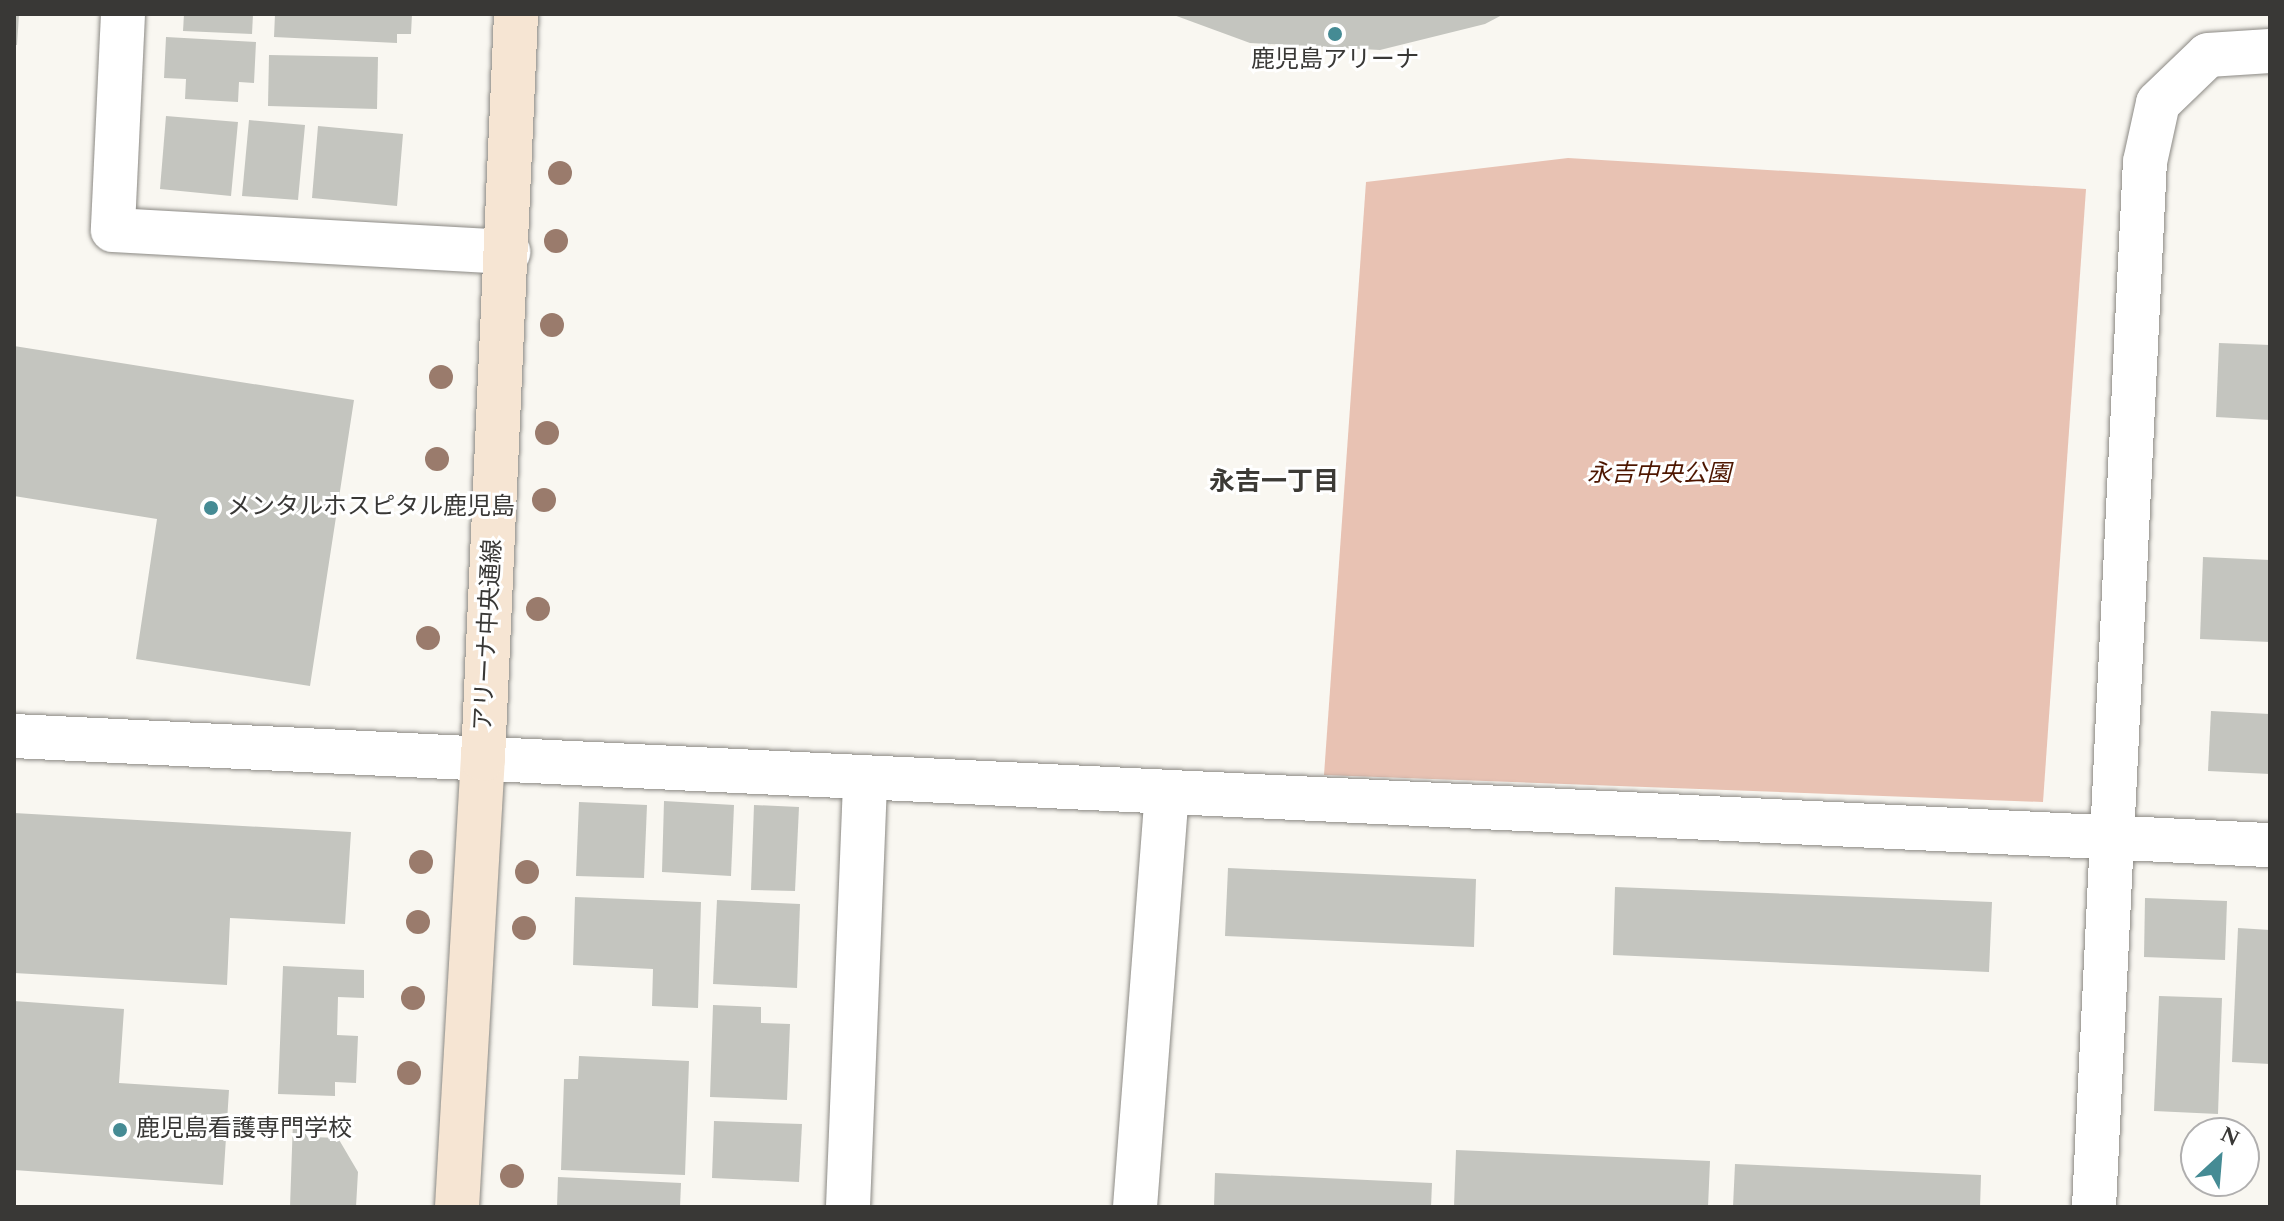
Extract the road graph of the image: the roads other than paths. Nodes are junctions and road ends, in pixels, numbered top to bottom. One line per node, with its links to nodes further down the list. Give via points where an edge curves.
1 (123, 14): 4 (street, via 113,230)
2 (516, 14): 4 (street, アリーナ中央通線)
3 (2270, 51): 9 (street, via 2208,55 2158,103 2145,162)
4 (508, 252): 6 (street, アリーナ中央通線)
5 (14, 736): 6 (street)
6 (483, 759): 7 (street); 11 (street, アリーナ中央通線)
7 (865, 777): 8 (street); 12 (street)
8 (1167, 792): 9 (street); 13 (street)
9 (2112, 838): 10 (street); 14 (street)
10 (2270, 845)
11 (457, 1207)
12 (848, 1207)
13 (1135, 1207)
14 (2094, 1207)

